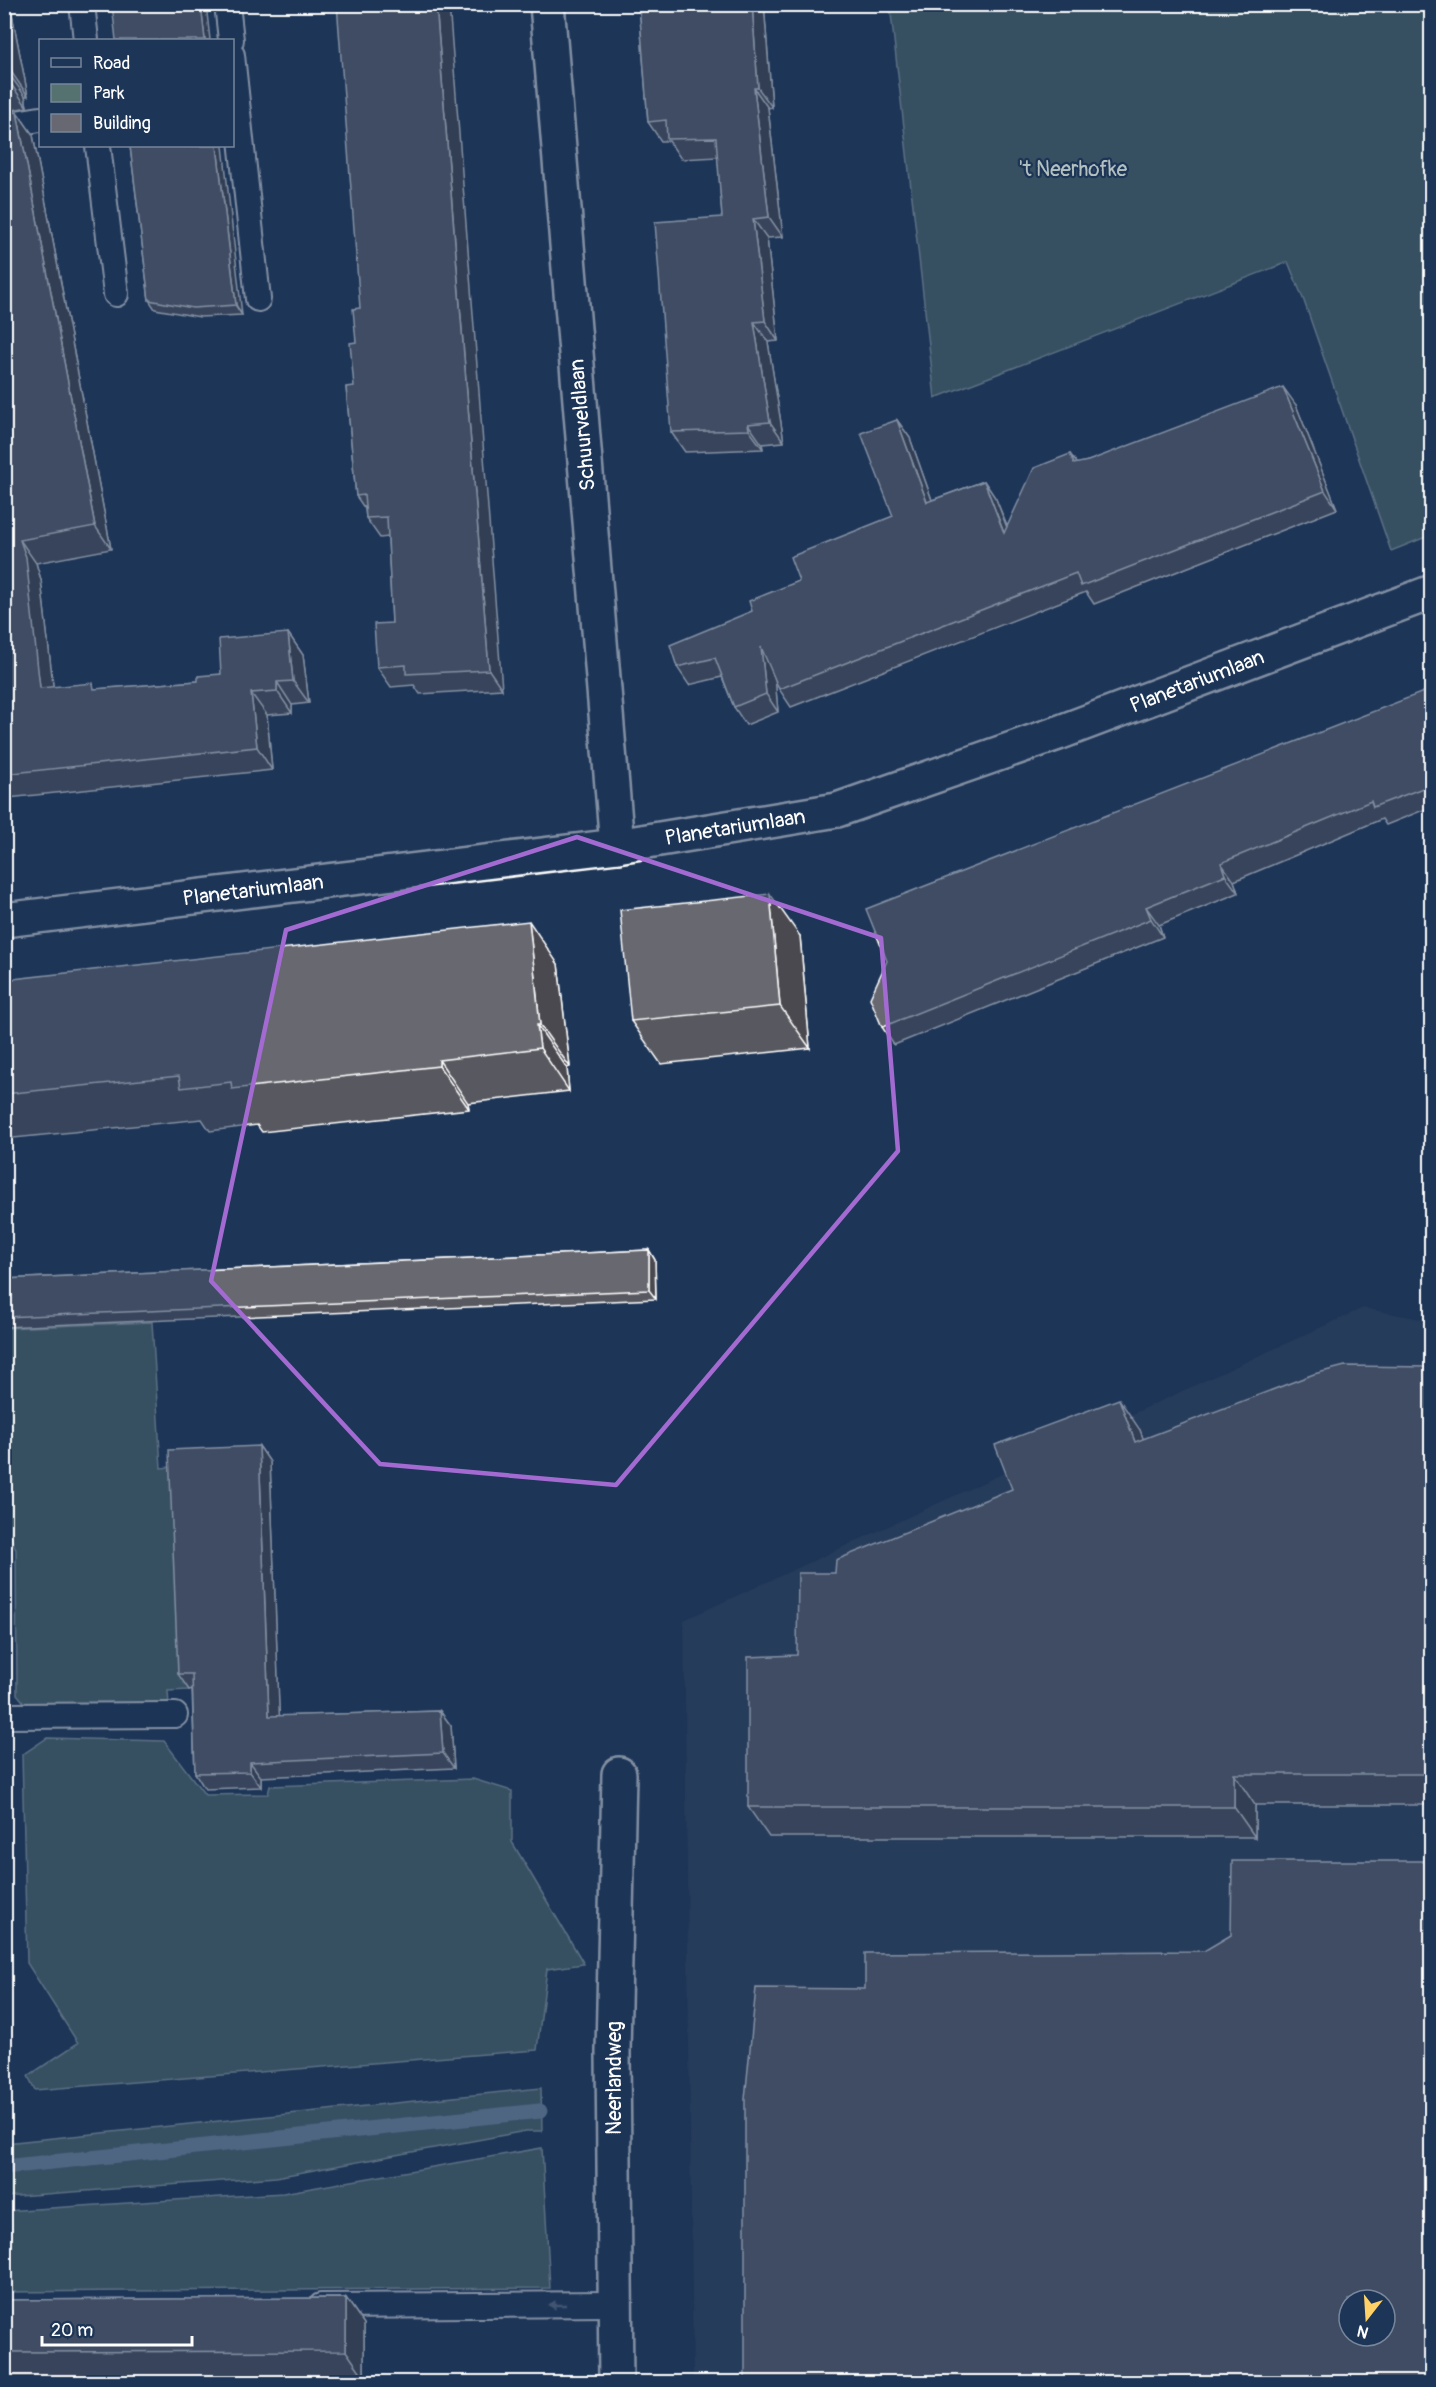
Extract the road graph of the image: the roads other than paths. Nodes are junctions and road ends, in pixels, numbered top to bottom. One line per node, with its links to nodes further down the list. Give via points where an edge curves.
1 (82, 4): 4 (lane)
2 (227, 4): 5 (lane)
3 (547, 4): 13 (street, Schuurveldlaan)
4 (86, 39)
5 (231, 39)
6 (234, 74): 11 (lane)
7 (39, 119): 8 (lane)
8 (4, 125)
9 (99, 147): 10 (lane)
10 (117, 294)
11 (258, 298)
12 (1431, 592): 13 (street, Planetariumlaan, via 1058,733 837,810)
13 (617, 846): 14 (street, Planetariumlaan)
14 (4, 920)
15 (175, 1715): 16 (lane)
16 (6, 1716)
17 (618, 1774): 18 (street, Neerlandweg, via 613,2052)
18 (615, 2304): 19 (lane, one-way to 19); 20 (street, Neerlandweg)
19 (298, 2306)
20 (616, 2382)

